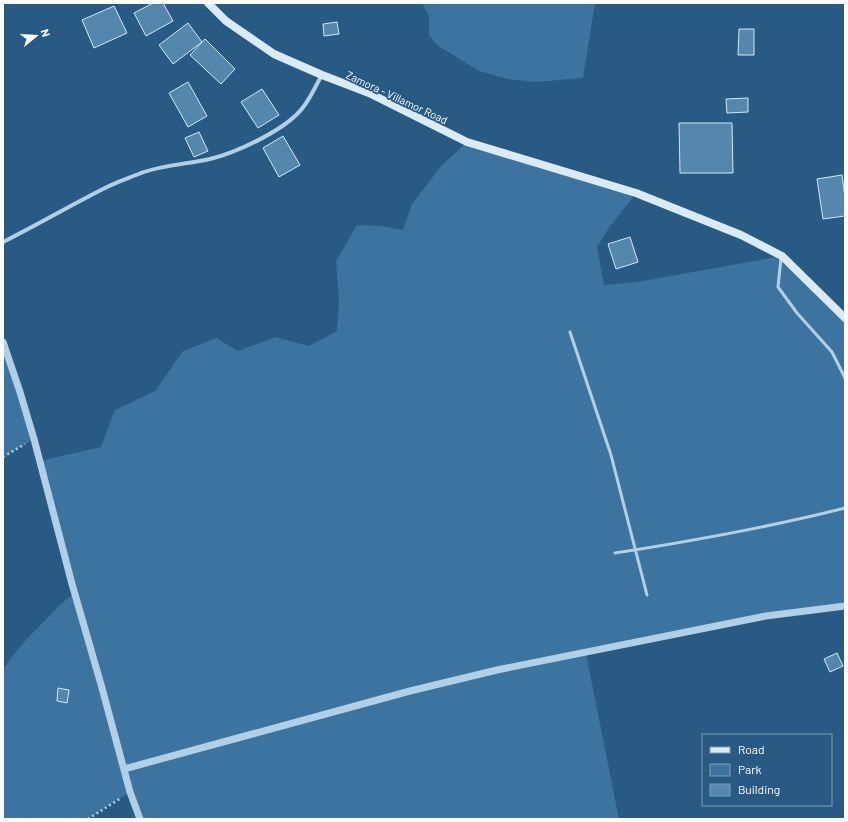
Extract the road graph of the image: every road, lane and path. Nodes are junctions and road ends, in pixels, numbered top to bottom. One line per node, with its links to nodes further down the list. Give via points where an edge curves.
1 (208, 3): 2 (main road, Zamora - Villamor Road, via 226,21 274,54)
2 (322, 75): 3 (street, via 303,107 289,120 242,149 210,159 144,172 106,188); 4 (main road, Zamora - Villamor Road, via 369,93 467,142 636,193 741,235)
3 (3, 242)
4 (782, 256): 5 (main road, Zamora - Villamor Road); 8 (lane, via 778,287 832,352)
5 (845, 318)
6 (570, 332): 12 (lane, via 611,455)
7 (3, 342): 9 (street)
8 (845, 378)
9 (34, 439): 10 (path); 16 (street)
10 (3, 457)
11 (845, 508): 12 (lane)
12 (636, 550): 13 (lane); 14 (lane)
13 (615, 553)
14 (647, 596)
15 (845, 606): 16 (street, via 766,616 497,670 410,691)
16 (124, 769): 17 (street)
17 (130, 792): 18 (path); 19 (street)
18 (88, 819)
19 (140, 819)

